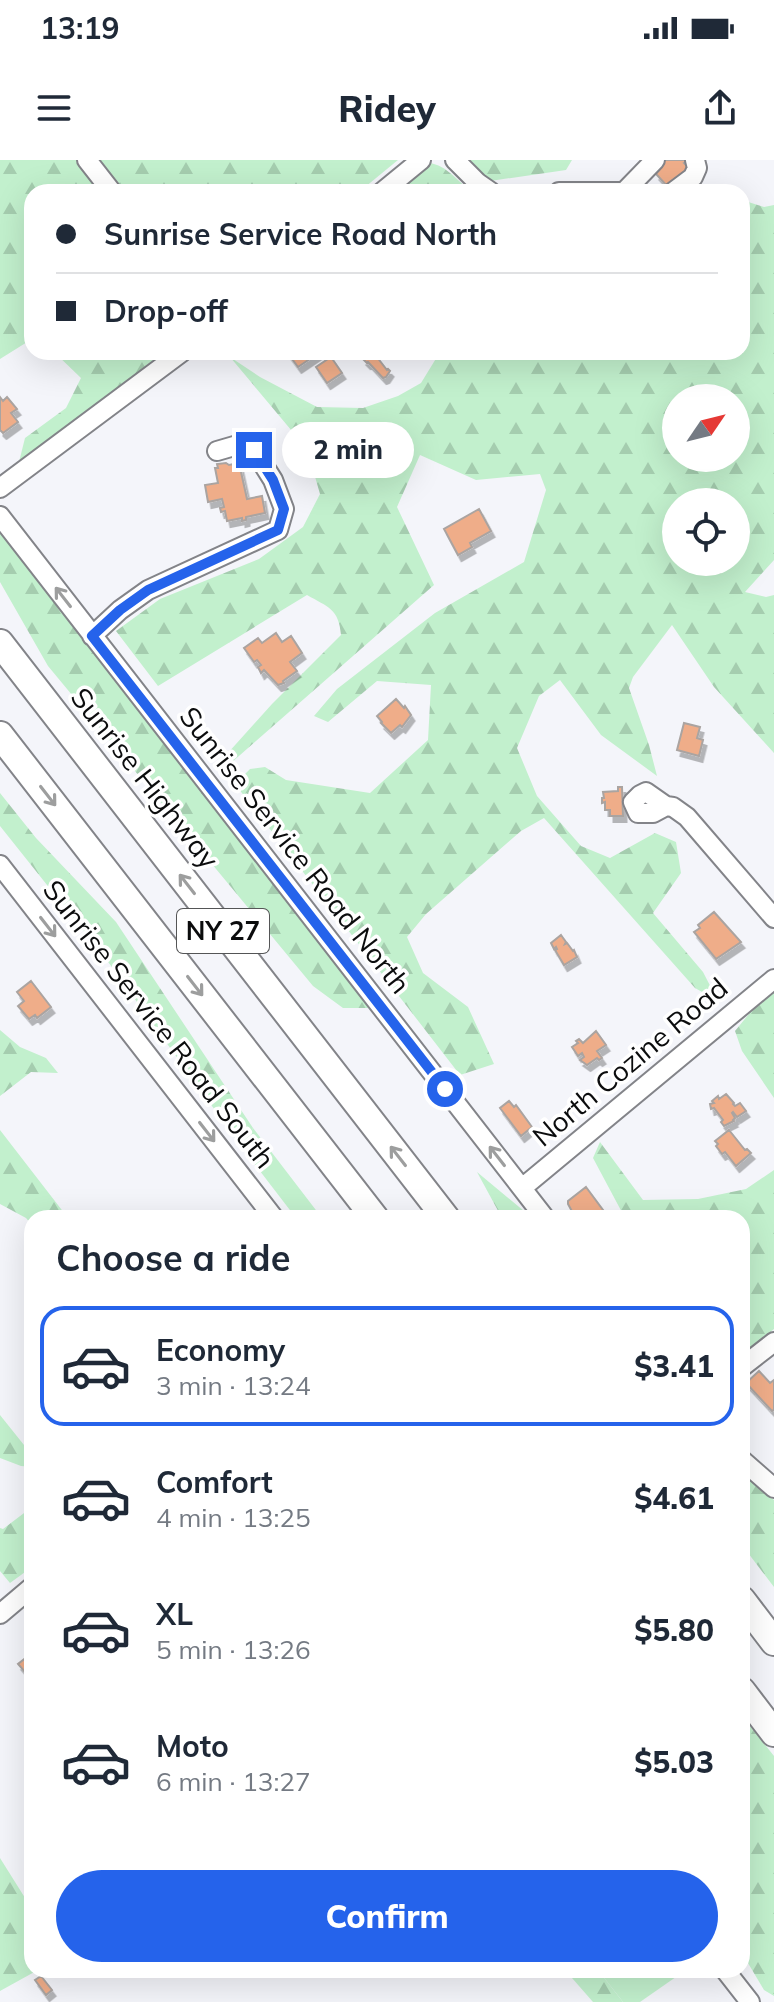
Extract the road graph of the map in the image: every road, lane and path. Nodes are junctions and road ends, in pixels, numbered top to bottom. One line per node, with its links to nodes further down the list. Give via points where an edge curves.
1 (87, 160): 6 (street)
2 (421, 160): 7 (street)
3 (455, 160): 8 (street)
4 (655, 160): 9 (street)
5 (695, 160): 10 (street, via 693,177)
6 (106, 184)
7 (392, 184)
8 (479, 184)
9 (633, 184)
10 (684, 184)
11 (171, 360): 13 (street)
12 (217, 451): 15 (street, via 241,444 254,450 284,509 278,530 148,590)
13 (0, 488)
14 (0, 516): 15 (street, Sunrise Service Road North, one-way to 14)
15 (92, 636): 22 (street, Sunrise Service Road North, one-way to 15)
16 (0, 643): 25 (highway, Sunrise Highway / NY 27, one-way to 16)
17 (0, 735): 24 (highway, NY 27, one-way to 24)
18 (666, 806): 20 (street, via 687,817)
19 (0, 865): 23 (street, Sunrise Service Road South, one-way to 23)
20 (774, 918)
21 (774, 979): 22 (street, North Cozine Road)
22 (522, 1188): 26 (street, Sunrise Service Road North)
23 (268, 1210)
24 (369, 1210)
25 (440, 1210)
26 (539, 1210)
27 (774, 1342): 28 (street)
28 (750, 1361)
29 (750, 1467): 30 (street)
30 (774, 1488)
31 (24, 1594): 33 (street)
32 (750, 1610): 34 (highway)
33 (0, 1614)
34 (774, 1642)
35 (750, 1702): 36 (highway)
36 (774, 1733)
37 (731, 1978): 38 (street)
38 (750, 2002)

